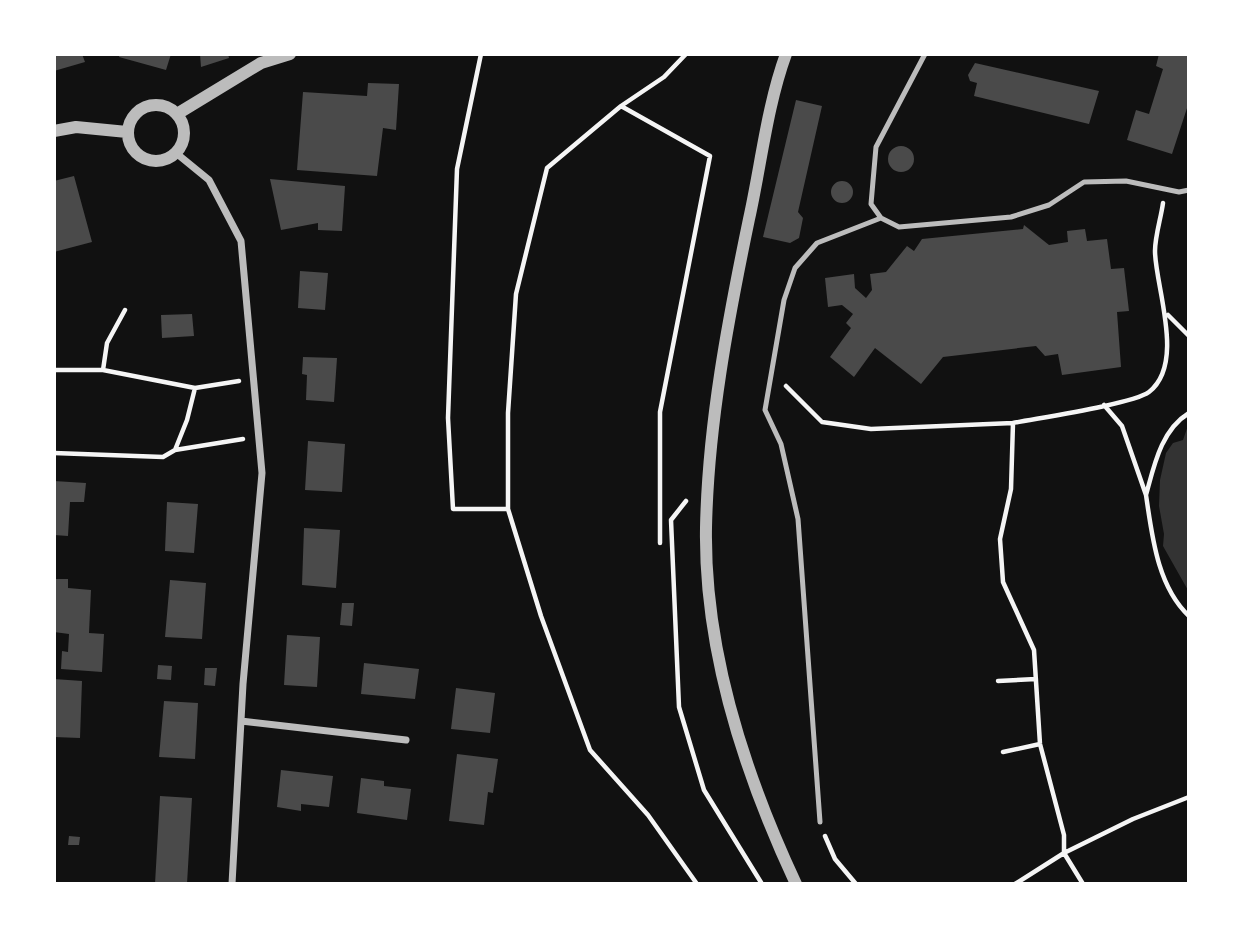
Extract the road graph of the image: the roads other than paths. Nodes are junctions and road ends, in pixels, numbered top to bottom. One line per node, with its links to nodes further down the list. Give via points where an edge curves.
1 (290, 54): 4 (street, via 261,63)
2 (786, 54): 14 (street, via 731,307 706,529 724,677 745,755)
3 (925, 54): 9 (lane, via 876,147 871,204)
4 (177, 114): 6 (street, via 160,104 141,108); 7 (street, via 184,138)
5 (54, 131): 6 (street, via 76,127)
6 (127, 132): 7 (street, via 128,142 140,157 158,161)
7 (176, 153): 10 (street, via 209,180 241,241 262,473)
8 (1189, 190): 9 (lane, via 1126,181 1084,182 1049,205 1011,216 898,227)
9 (881, 218): 12 (lane, via 817,243 795,268 784,299 765,410 781,444 798,519)
10 (241, 721): 11 (street); 13 (street)
11 (406, 740)
12 (820, 822)
13 (232, 884)
14 (796, 884)

